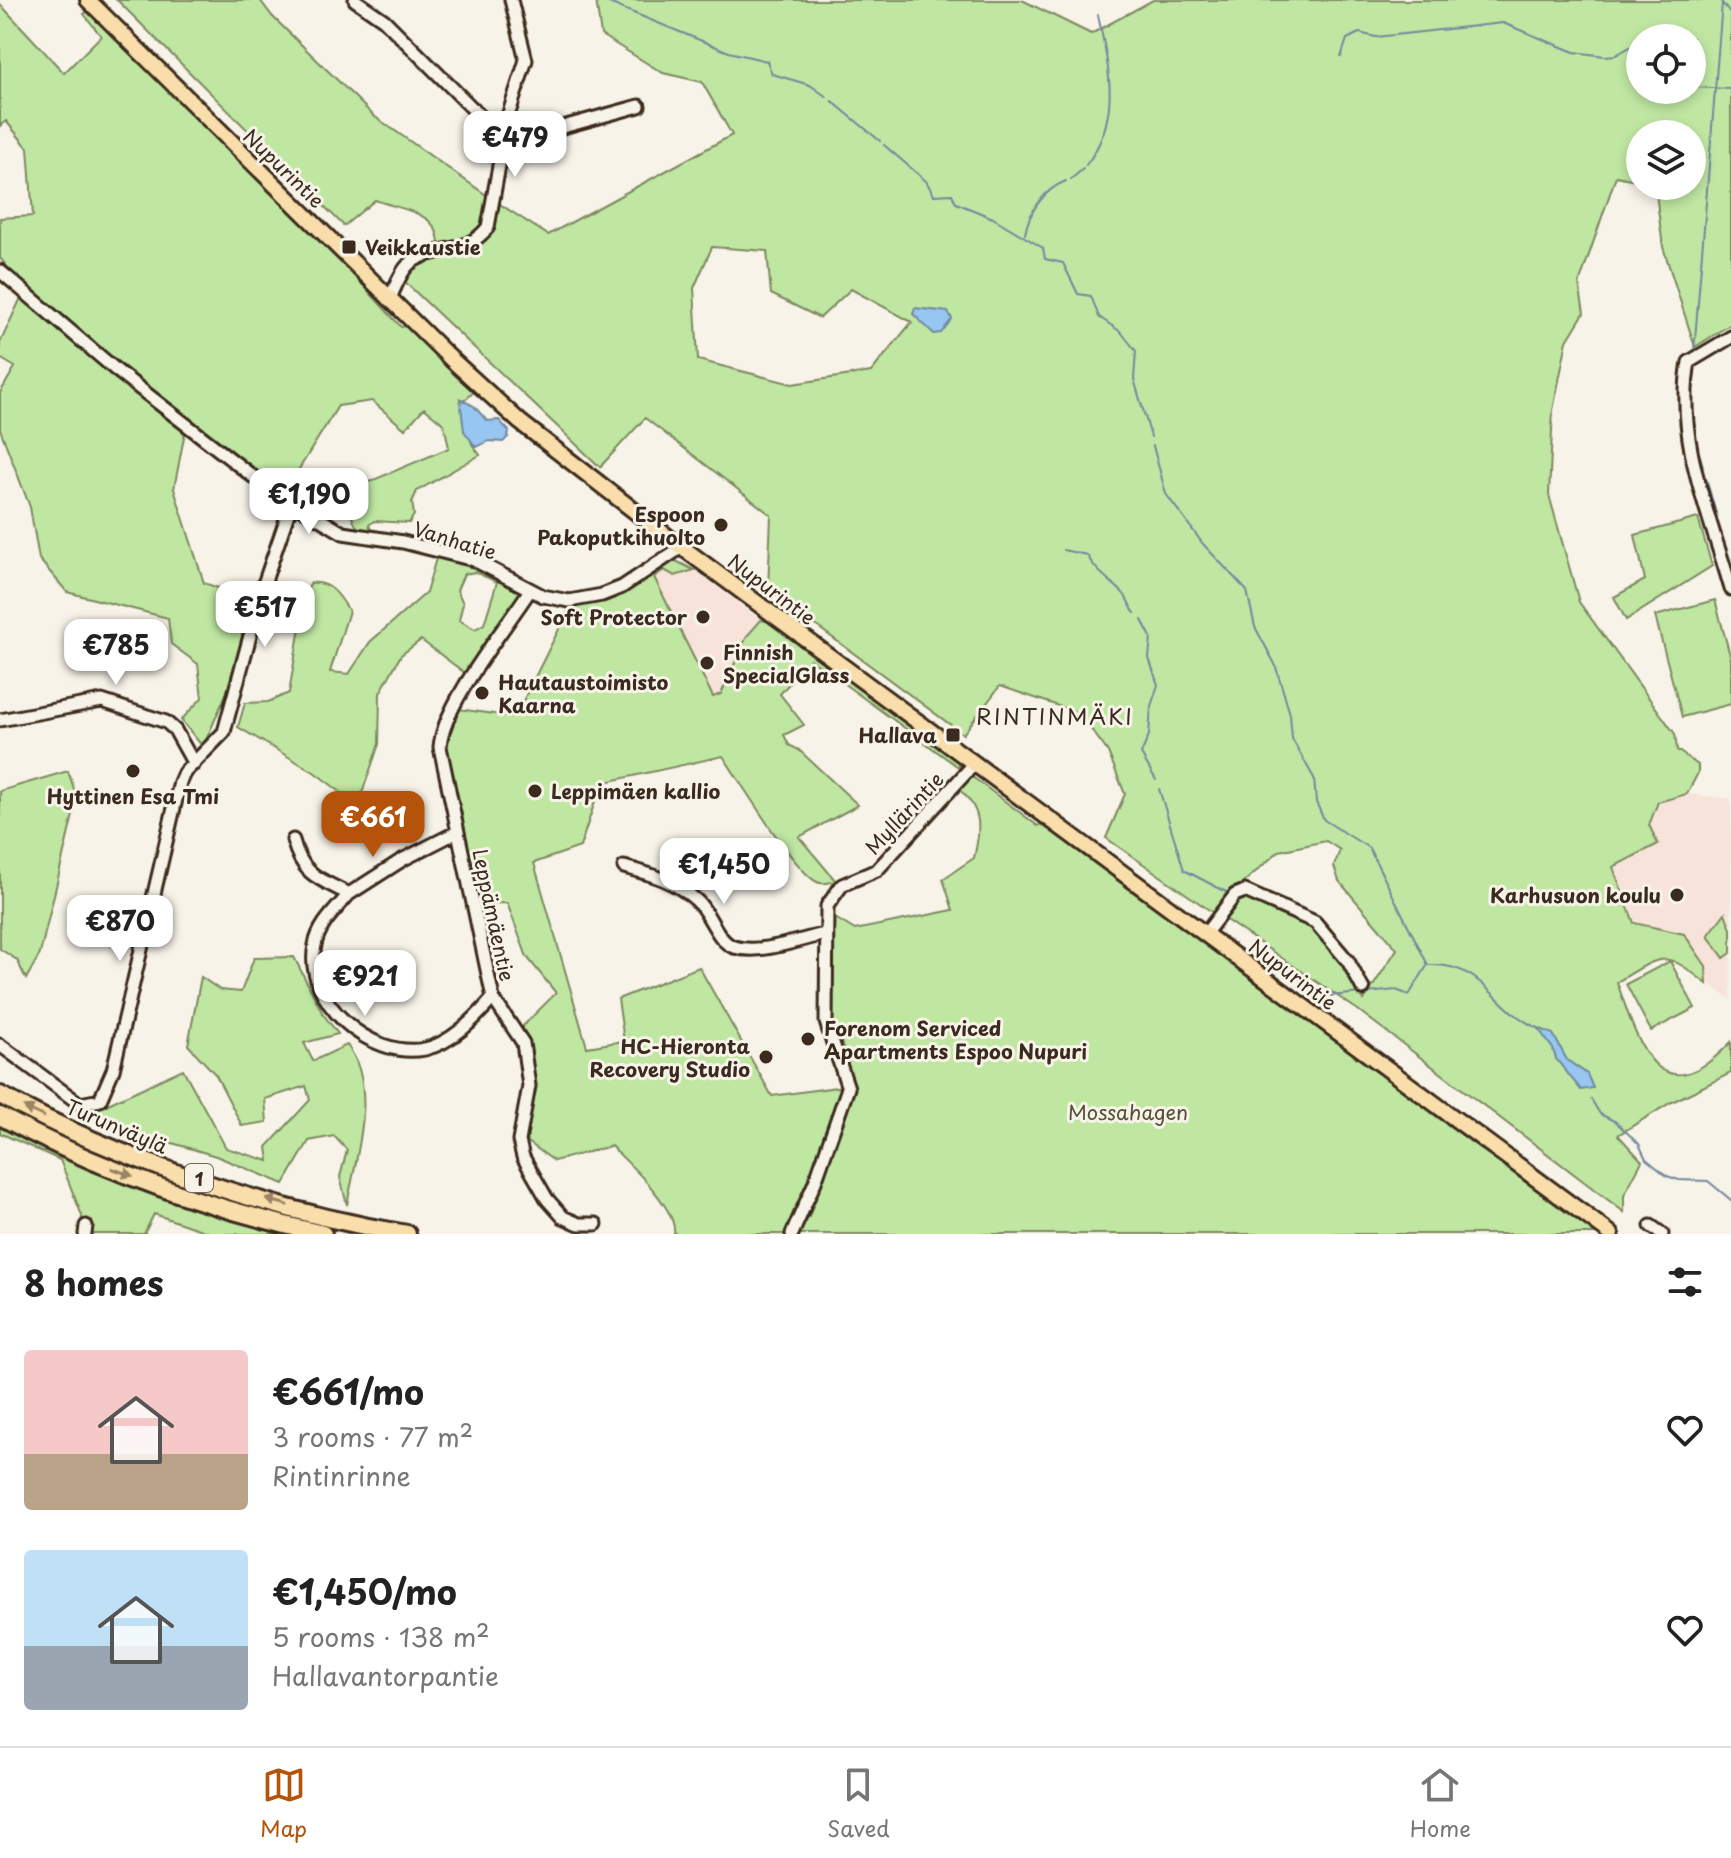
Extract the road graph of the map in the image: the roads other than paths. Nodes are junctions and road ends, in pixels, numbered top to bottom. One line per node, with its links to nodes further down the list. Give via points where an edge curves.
1 (88, 0): 7 (main road, Nupurintie)
2 (355, 0): 5 (street, via 384,20)
3 (511, 0): 5 (street, via 526,60)
4 (639, 106): 5 (street)
5 (503, 139): 7 (street, via 488,227 459,249 430,254 406,267)
6 (0, 271): 9 (street, Vanhatie, via 116,370)
7 (389, 300): 10 (main road, Nupurintie, via 520,422)
8 (1731, 337): 11 (street, via 1689,362 1684,389 1685,431)
9 (291, 505): 12 (street, Vanhatie, via 343,533 474,560); 14 (street, via 224,732)
10 (682, 547): 12 (street, Vanhatie, via 602,595 569,601); 15 (main road, Nupurintie)
11 (1731, 589)
12 (530, 590): 16 (street, Leppämäentie, via 441,731 442,763)
13 (0, 720): 14 (street, via 102,701 166,722)
14 (194, 764): 24 (street, via 180,782 113,1070 100,1100 80,1104)
15 (974, 764): 20 (main road, Nupurintie); 21 (street, Myllärintie, via 877,870 835,891 827,906)
16 (457, 832): 19 (street); 23 (street, Leppämäentie)
17 (293, 840): 19 (street, via 307,871)
18 (624, 867): 21 (street, via 655,875 690,895 733,947)
19 (349, 894): 23 (street, via 325,921 314,951 332,1008 354,1033 399,1048 424,1049 470,1024)
20 (1206, 933): 22 (street, via 1235,895 1245,891 1315,922 1348,961); 29 (main road, Nupurintie)
21 (826, 934): 32 (street, Myllärintie, via 826,1022 848,1088)
22 (1363, 989)
23 (493, 998): 27 (street, Leppämäentie, via 523,1043 529,1086 519,1141 523,1157 563,1217)
24 (0, 1045)
25 (0, 1095): 31 (highway, Turunväylä / 1, one-way to 25, via 315,1213 167,1168)
26 (0, 1116): 30 (highway, Turunväylä / 1, one-way to 30, via 162,1187)
27 (596, 1224)
28 (1651, 1226): 33 (street)
29 (1610, 1232)
30 (323, 1234)
31 (407, 1234)
32 (792, 1234)
33 (1662, 1234)

